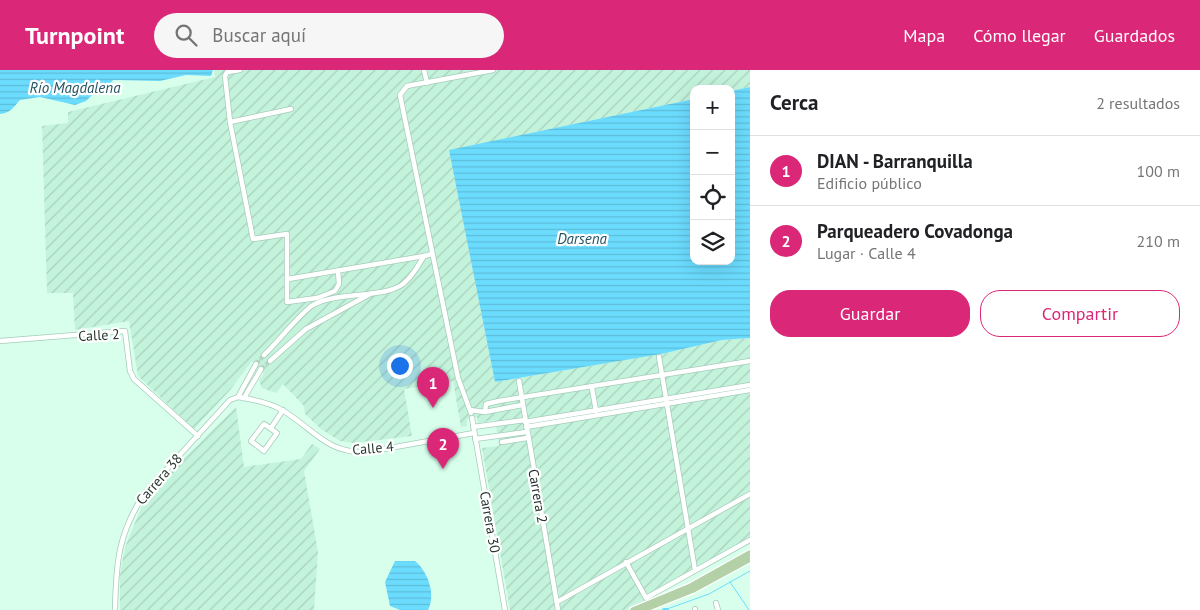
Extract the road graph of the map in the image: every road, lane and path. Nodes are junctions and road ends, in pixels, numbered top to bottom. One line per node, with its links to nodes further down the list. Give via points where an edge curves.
1 (240, 70): 6 (street, via 227,72 225,76)
2 (424, 70): 4 (street)
3 (492, 70): 4 (street, Carrera 30)
4 (427, 82): 7 (street, Carrera 30, via 407,86 400,95)
5 (291, 109): 6 (street)
6 (230, 122): 10 (street, via 253,239 287,234)
7 (432, 254): 8 (street); 34 (street, Carrera 30, via 461,388)
8 (424, 256): 9 (street); 11 (street, via 402,284)
9 (338, 271): 10 (street); 10 (street, via 336,291 306,300 287,302)
10 (288, 279)
11 (371, 293): 13 (street, via 330,298 311,305); 15 (street, via 306,329)
12 (0, 341): 39 (street, Calle 2, via 125,331 134,379)
13 (264, 355)
14 (659, 357): 19 (street)
15 (270, 361)
16 (750, 361): 19 (street)
17 (256, 364): 25 (street)
18 (261, 369): 26 (street)
19 (662, 376): 22 (street); 28 (street)
20 (519, 381): 27 (street, Carrera 2)
21 (750, 385): 23 (street)
22 (592, 388): 27 (street); 31 (street)
23 (735, 390): 24 (street); 28 (street)
24 (750, 390)
25 (238, 397): 26 (street, Calle 4); 39 (street, Carrera 38, via 230,400)
26 (244, 398): 30 (street, Calle 4)
27 (521, 398): 29 (street, Carrera 2); 32 (street, via 486,404)
28 (666, 402): 33 (street); 45 (street)
29 (522, 405): 32 (street); 36 (street, Carrera 2)
30 (283, 410): 38 (street); 40 (street, Calle 4, via 323,442 350,452)
31 (596, 411): 33 (street); 36 (street)
32 (485, 412): 34 (street)
33 (604, 412): 36 (street)
34 (471, 414): 37 (street, Carrera 30)
35 (492, 424): 36 (street); 37 (street); 41 (street)
36 (525, 425): 41 (street, Calle 4); 42 (street, Carrera 2)
37 (473, 427): 40 (street, Carrera 30)
38 (271, 428): 38 (street, via 277,433 264,451 251,441 264,424)
39 (198, 436): 54 (street, Carrera 38, via 144,493 125,527 118,555)
40 (475, 436): 41 (street, Calle 4); 55 (street, Carrera 30)
41 (494, 436)
42 (528, 438): 43 (street); 51 (street, Carrera 2)
43 (502, 442)
44 (750, 494): 45 (street)
45 (687, 529): 49 (street); 50 (street)
46 (750, 540): 50 (street)
47 (750, 553): 53 (main road, via 691,586)
48 (750, 559): 53 (main road, via 694,590)
49 (626, 562): 51 (street); 53 (street)
50 (695, 570): 53 (street)
51 (557, 602): 56 (street, Carrera 2)
52 (716, 603): 58 (street)
53 (646, 604): 57 (main road)
54 (115, 610)
55 (505, 610)
56 (558, 610)
57 (632, 610)
58 (718, 610)

